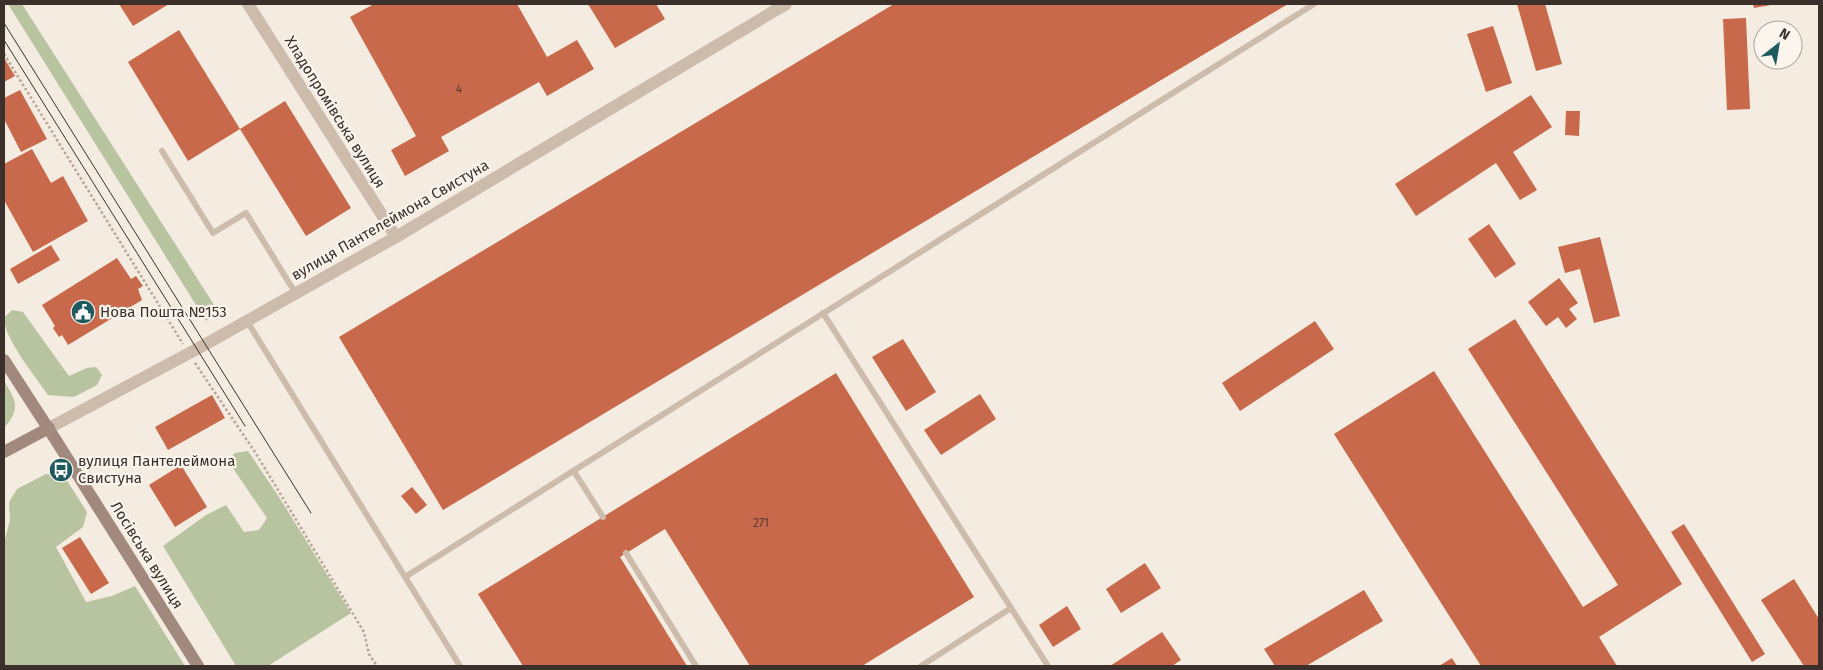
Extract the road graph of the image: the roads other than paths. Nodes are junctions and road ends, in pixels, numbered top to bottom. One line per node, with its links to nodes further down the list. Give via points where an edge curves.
1 (248, 4): 5 (street, Хладопромівська вулиця)
2 (786, 4): 5 (street, вулиця Пантелеймона Свистуна)
3 (1314, 4): 7 (lane)
4 (162, 151): 6 (lane, via 212,233 246,213)
5 (396, 237): 6 (street, вулиця Пантелеймона Свистуна)
6 (296, 294): 8 (street, вулиця Пантелеймона Свистуна)
7 (823, 314): 15 (lane); 16 (lane)
8 (247, 321): 10 (street, вулиця Пантелеймона Свистуна); 15 (lane)
9 (4, 360): 10 (main road, Лосівська вулиця)
10 (49, 428): 11 (main road, вулиця Пантелеймона Свистуна); 17 (main road, Лосівська вулиця)
11 (4, 452)
12 (575, 473): 13 (lane)
13 (603, 517)
14 (626, 553): 19 (lane)
15 (405, 577): 18 (lane)
16 (1011, 608): 20 (lane); 21 (lane)
17 (198, 666)
18 (460, 666)
19 (696, 666)
20 (921, 666)
21 (1048, 666)

